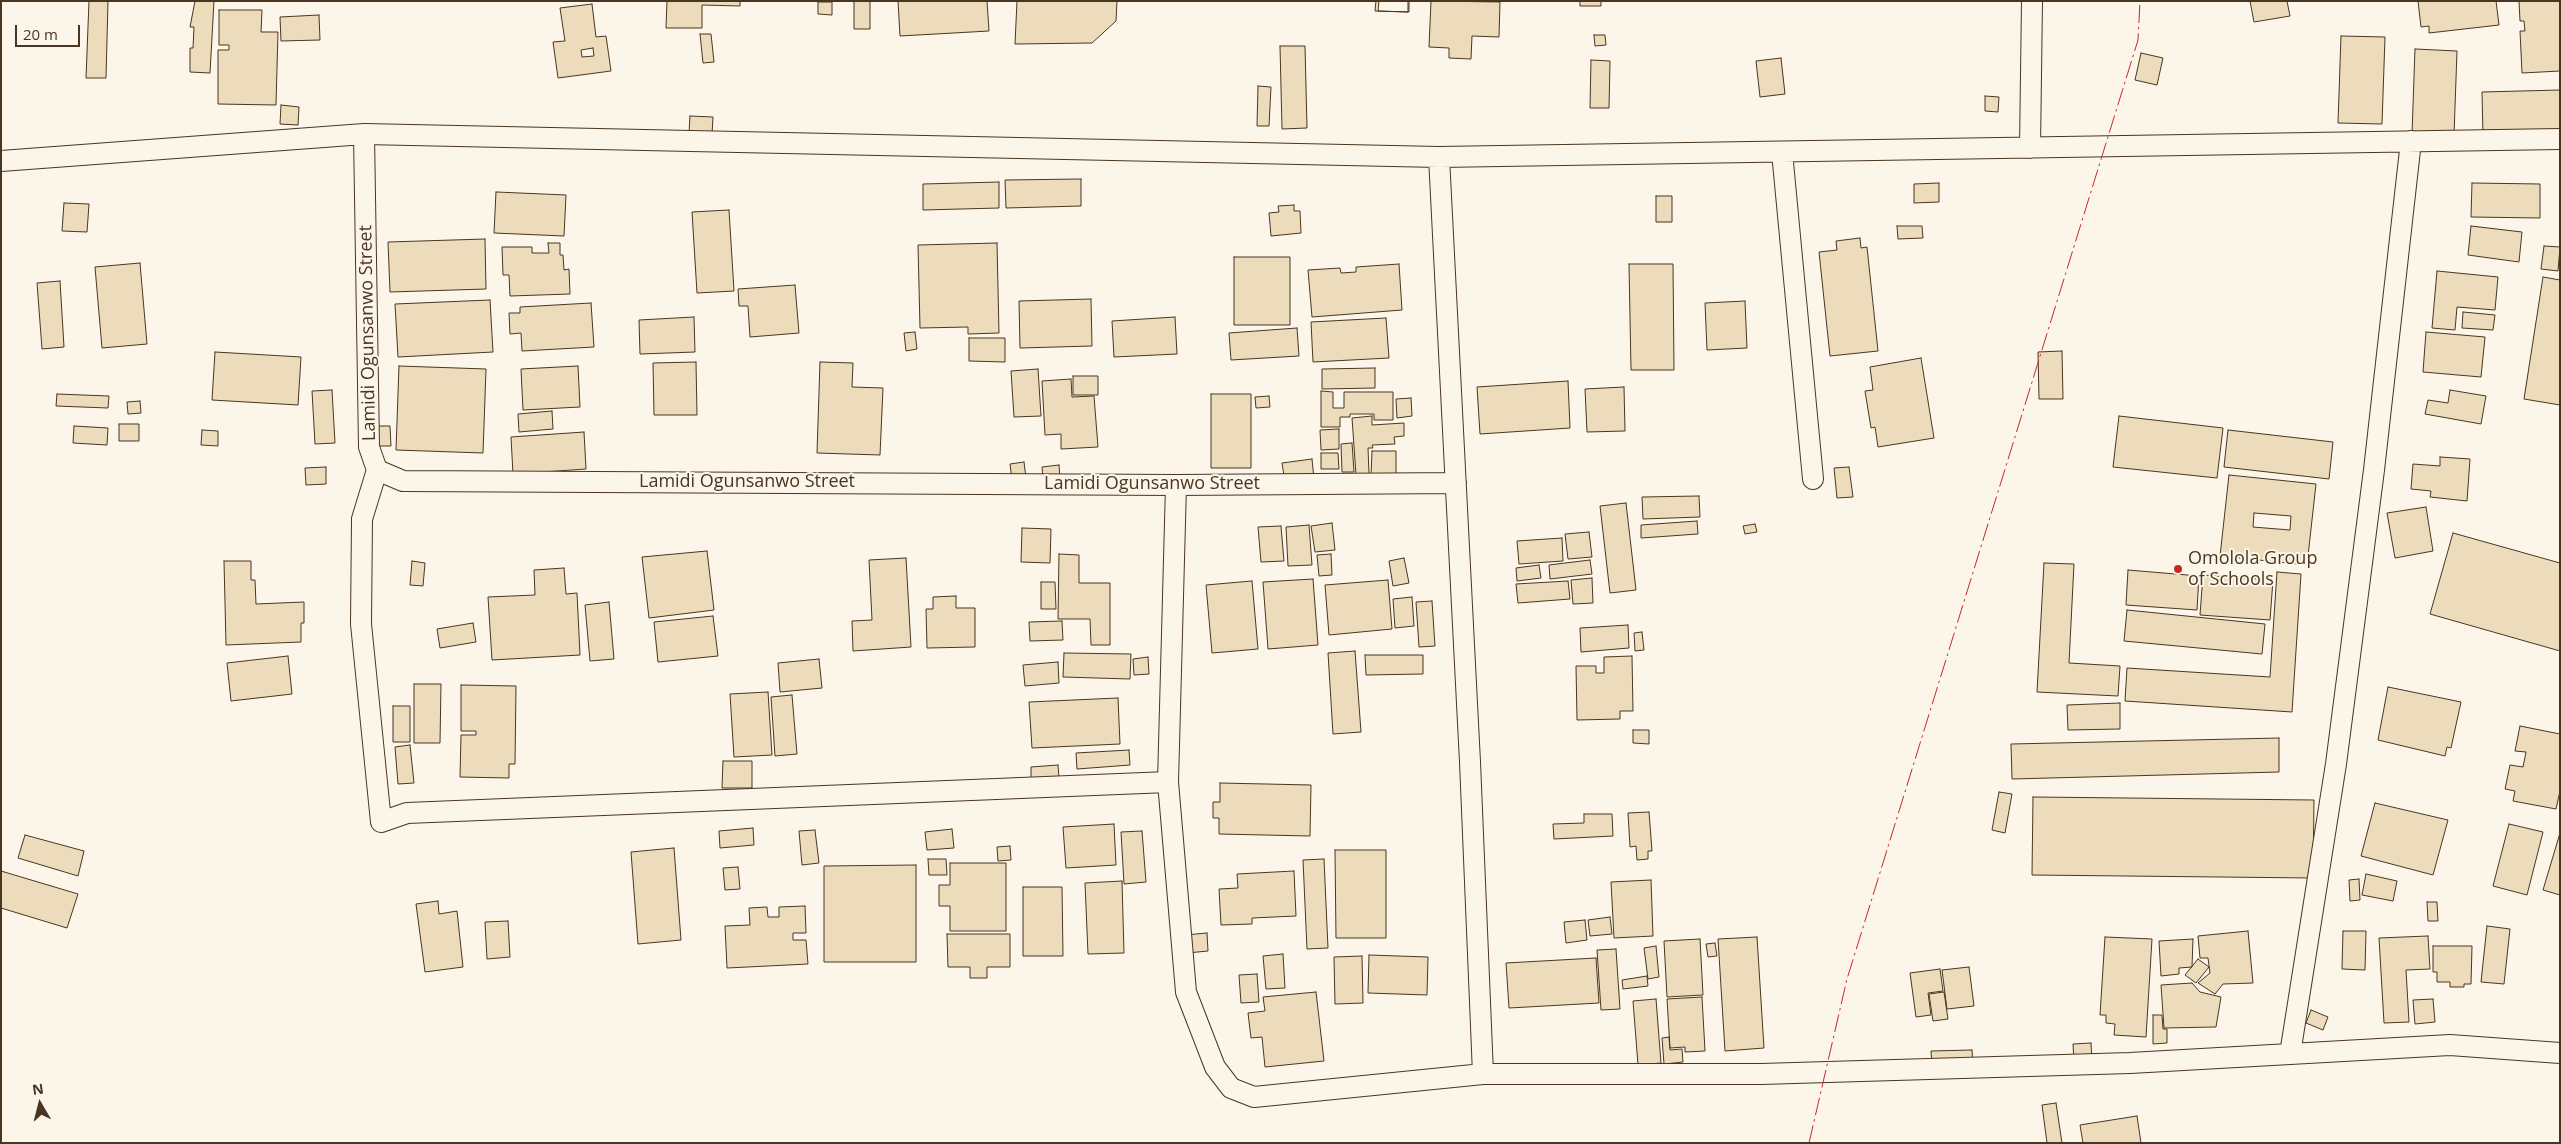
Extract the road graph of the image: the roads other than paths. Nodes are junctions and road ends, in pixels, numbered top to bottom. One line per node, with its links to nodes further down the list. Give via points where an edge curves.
1 (2032, 1): 5 (street)
2 (364, 134): 7 (street); 8 (street); 9 (street, Lamidi Ogunsanwo Street, via 369,447)
3 (2560, 139): 4 (street)
4 (2410, 141): 5 (street); 15 (street, via 2374,470 2336,764)
5 (2030, 148): 6 (street)
6 (1782, 152): 7 (street); 10 (street)
7 (1439, 157): 11 (street)
8 (1, 161)
9 (377, 470): 12 (street, Lamidi Ogunsanwo Street, via 403,480); 13 (street, via 362,520 361,624 381,822 407,813)
10 (1813, 479)
11 (1456, 483): 12 (street, Lamidi Ogunsanwo Street); 16 (street)
12 (1176, 485): 13 (street)
13 (1168, 782): 16 (street, via 1186,992 1215,1067 1231,1088 1254,1097)
14 (2560, 1053): 15 (street, via 2450,1045)
15 (2290, 1054): 16 (street, via 2130,1063 1761,1074)
16 (1483, 1074)

